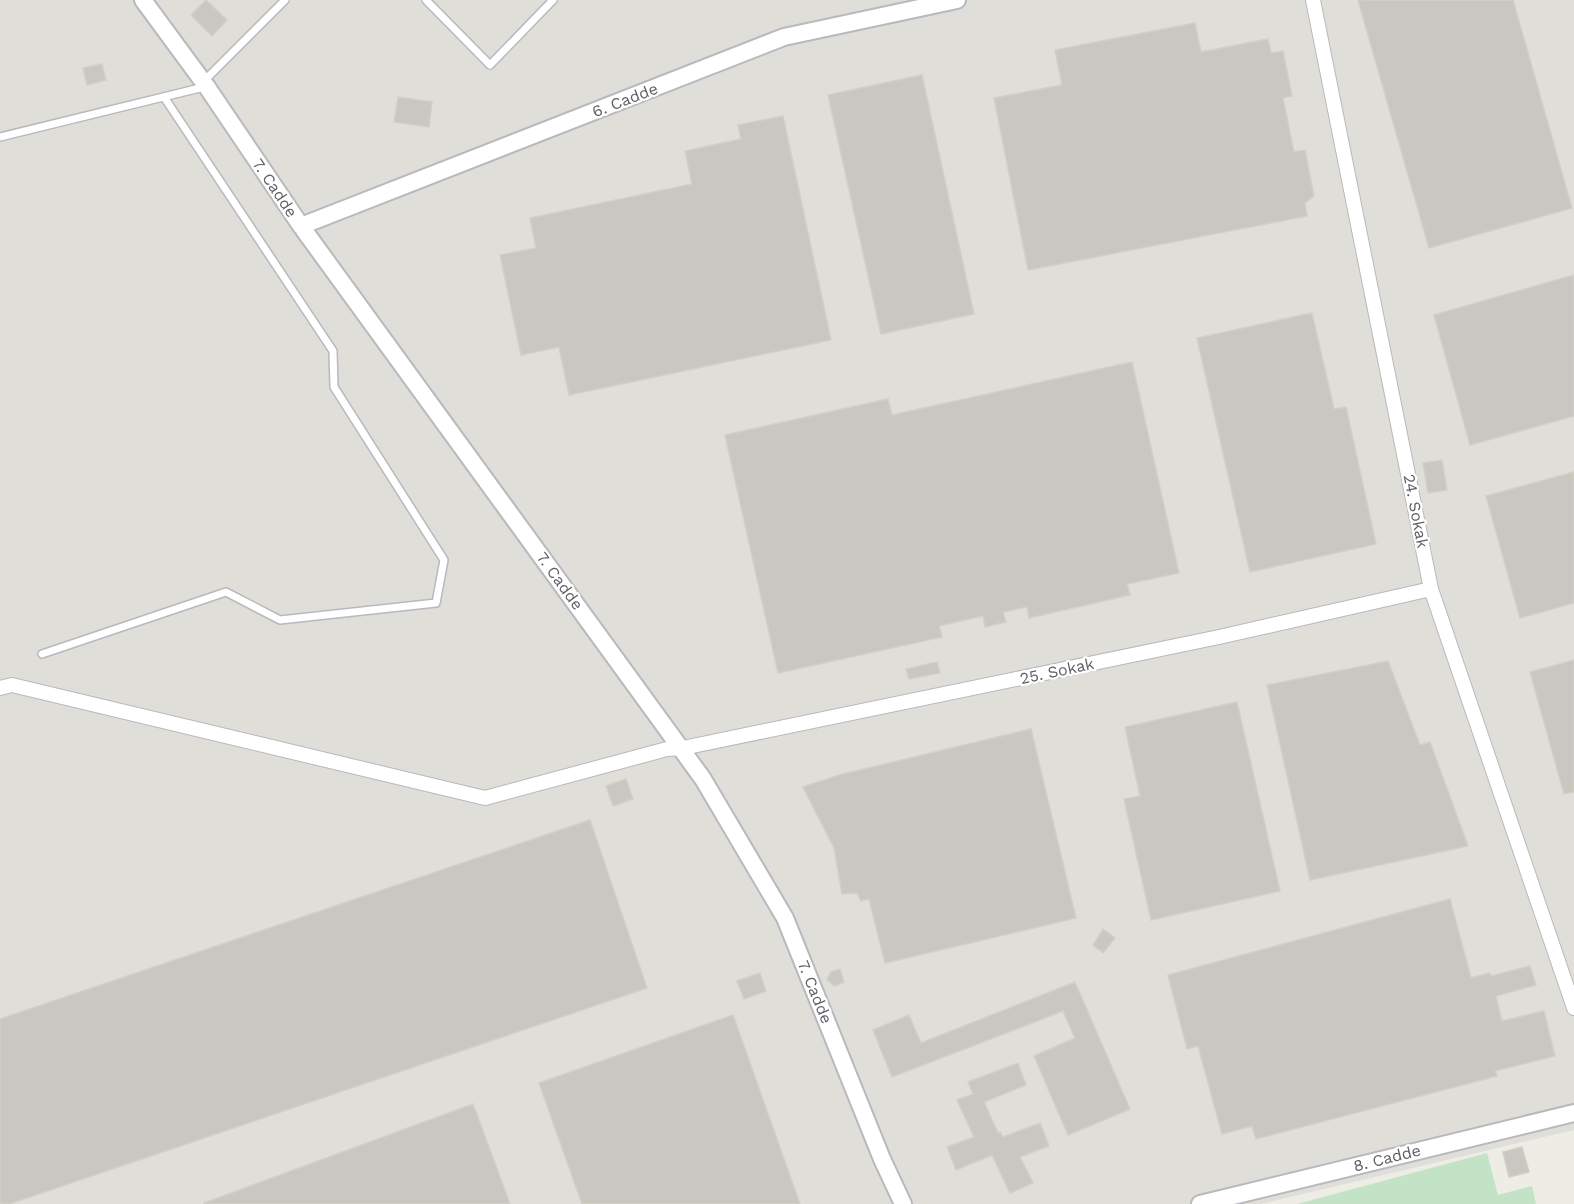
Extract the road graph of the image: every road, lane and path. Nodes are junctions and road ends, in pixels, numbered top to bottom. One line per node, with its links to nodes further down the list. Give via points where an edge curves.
1 (143, 0): 7 (street, 7. Cadde)
2 (285, 0): 7 (lane)
3 (426, 0): 4 (lane, via 490,65)
4 (553, 0)
5 (957, 0): 10 (street, 6. Cadde, via 784,37)
6 (1313, 0): 11 (street, 24. Sokak)
7 (205, 84): 8 (lane); 10 (street, 7. Cadde)
8 (164, 97): 9 (lane); 12 (lane, via 333,351 334,387 444,560 436,603 280,621 226,592)
9 (0, 137)
10 (301, 226): 14 (street, 7. Cadde)
11 (1431, 589): 14 (street, 25. Sokak); 15 (street, 24. Sokak)
12 (42, 654)
13 (0, 688): 14 (street, 25. Sokak, via 12,685 485,798)
14 (682, 748): 17 (street, 7. Cadde, via 786,918)
15 (1574, 1008)
16 (1574, 1113): 18 (street, 8. Cadde)
17 (903, 1204)
18 (1200, 1204)

